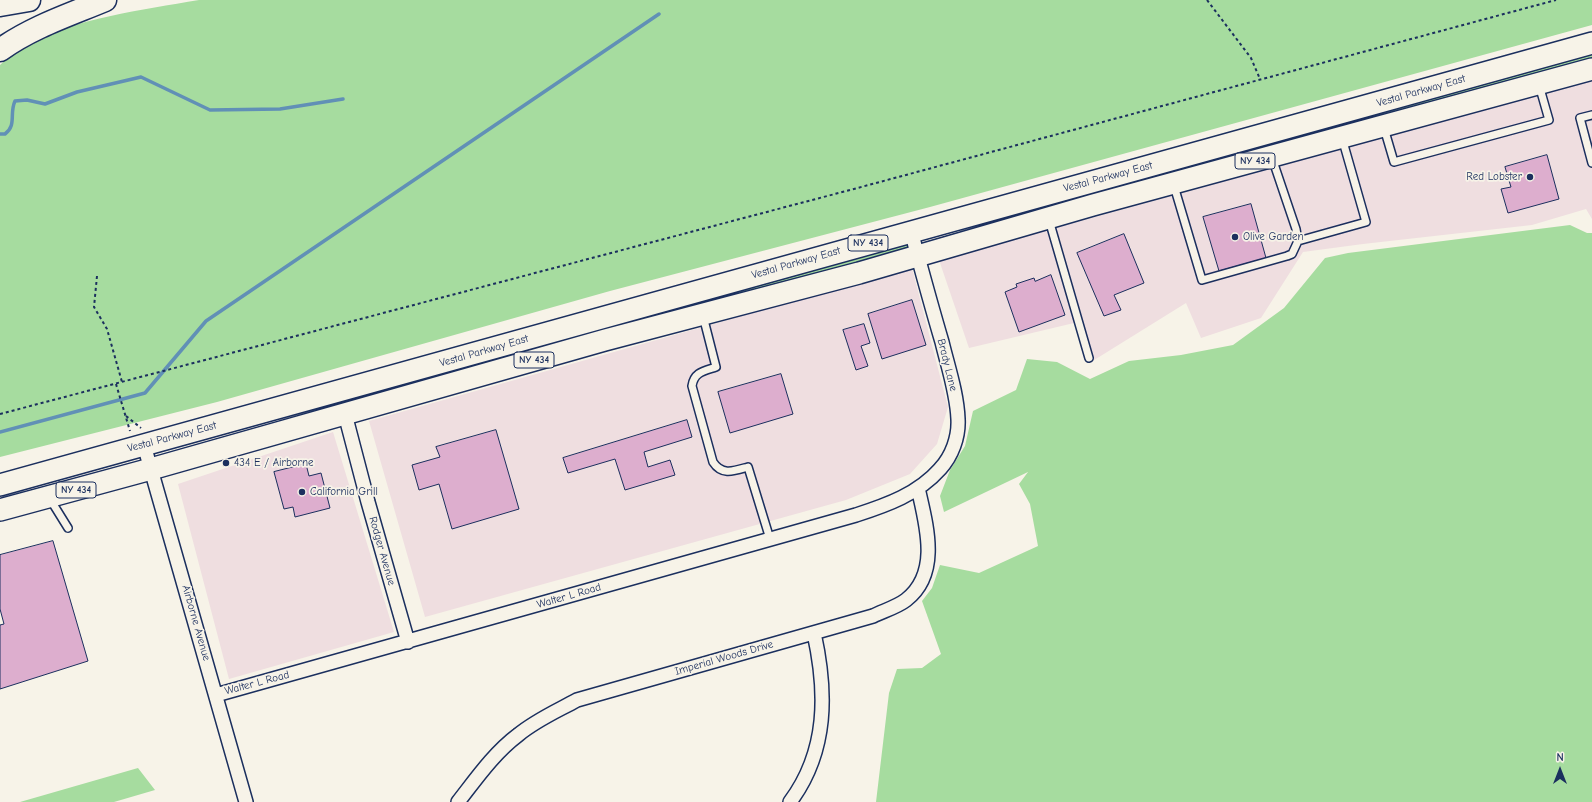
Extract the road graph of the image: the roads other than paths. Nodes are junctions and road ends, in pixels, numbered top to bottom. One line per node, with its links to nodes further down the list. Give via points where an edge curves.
1 (29, 0): 3 (highway)
2 (105, 0): 5 (highway, via 43,25)
3 (0, 5)
4 (1592, 43): 16 (main road, Vestal Parkway East / NY 434)
5 (0, 50)
6 (1592, 69): 7 (main road, Vestal Parkway East / NY 434)
7 (1539, 83): 9 (main road, Vestal Parkway East / NY 434); 9 (lane, via 1549,120 1542,122 1394,162)
8 (1592, 115): 11 (lane, via 1580,118)
9 (1384, 126): 10 (main road, Vestal Parkway East / NY 434)
10 (1342, 137): 12 (main road, Vestal Parkway East / NY 434); 17 (lane, via 1366,222)
11 (1591, 154): 13 (lane)
12 (1272, 157): 14 (main road, Vestal Parkway East / NY 434); 17 (lane)
13 (1592, 163)
14 (1173, 184): 15 (main road, Vestal Parkway East / NY 434); 17 (lane, via 1202,280 1292,254)
15 (1048, 218): 18 (main road, Vestal Parkway East / NY 434); 20 (lane)
16 (911, 231): 18 (street, Brady Lane); 22 (main road, Vestal Parkway East / NY 434)
17 (1298, 240)
18 (918, 256): 19 (main road, Vestal Parkway East / NY 434); 25 (street, Brady Lane, via 950,372 958,420 953,448 940,469)
19 (703, 314): 21 (main road, Vestal Parkway East / NY 434); 29 (lane, via 716,367 698,373 693,379 692,386 713,462 717,469 722,471 748,468)
20 (1089, 358)
21 (345, 414): 23 (main road, Vestal Parkway East / NY 434); 31 (street, Rodger Avenue)
22 (141, 437): 23 (street, Airborne Avenue); 24 (main road, Vestal Parkway East / NY 434)
23 (151, 469): 26 (main road, Vestal Parkway East / NY 434); 32 (street, Airborne Avenue)
24 (0, 485)
25 (918, 488): 29 (street, Walter L Road, via 896,501 869,511); 30 (street, Imperial Woods Drive, via 926,526 929,559 923,579 915,591 905,600 873,616)
26 (49, 497): 27 (main road, Vestal Parkway East / NY 434); 28 (lane)
27 (0, 510)
28 (68, 528)
29 (770, 540): 31 (street, Walter L Road)
30 (814, 633): 34 (street, Imperial Woods Drive, via 577,700 541,719 518,735 497,754); 35 (street, via 822,674 823,708 817,745 808,771)
31 (408, 642): 32 (street, Walter L Road)
32 (216, 695): 33 (street, Airborne Avenue)
33 (246, 802)
34 (458, 802)
35 (790, 802)

